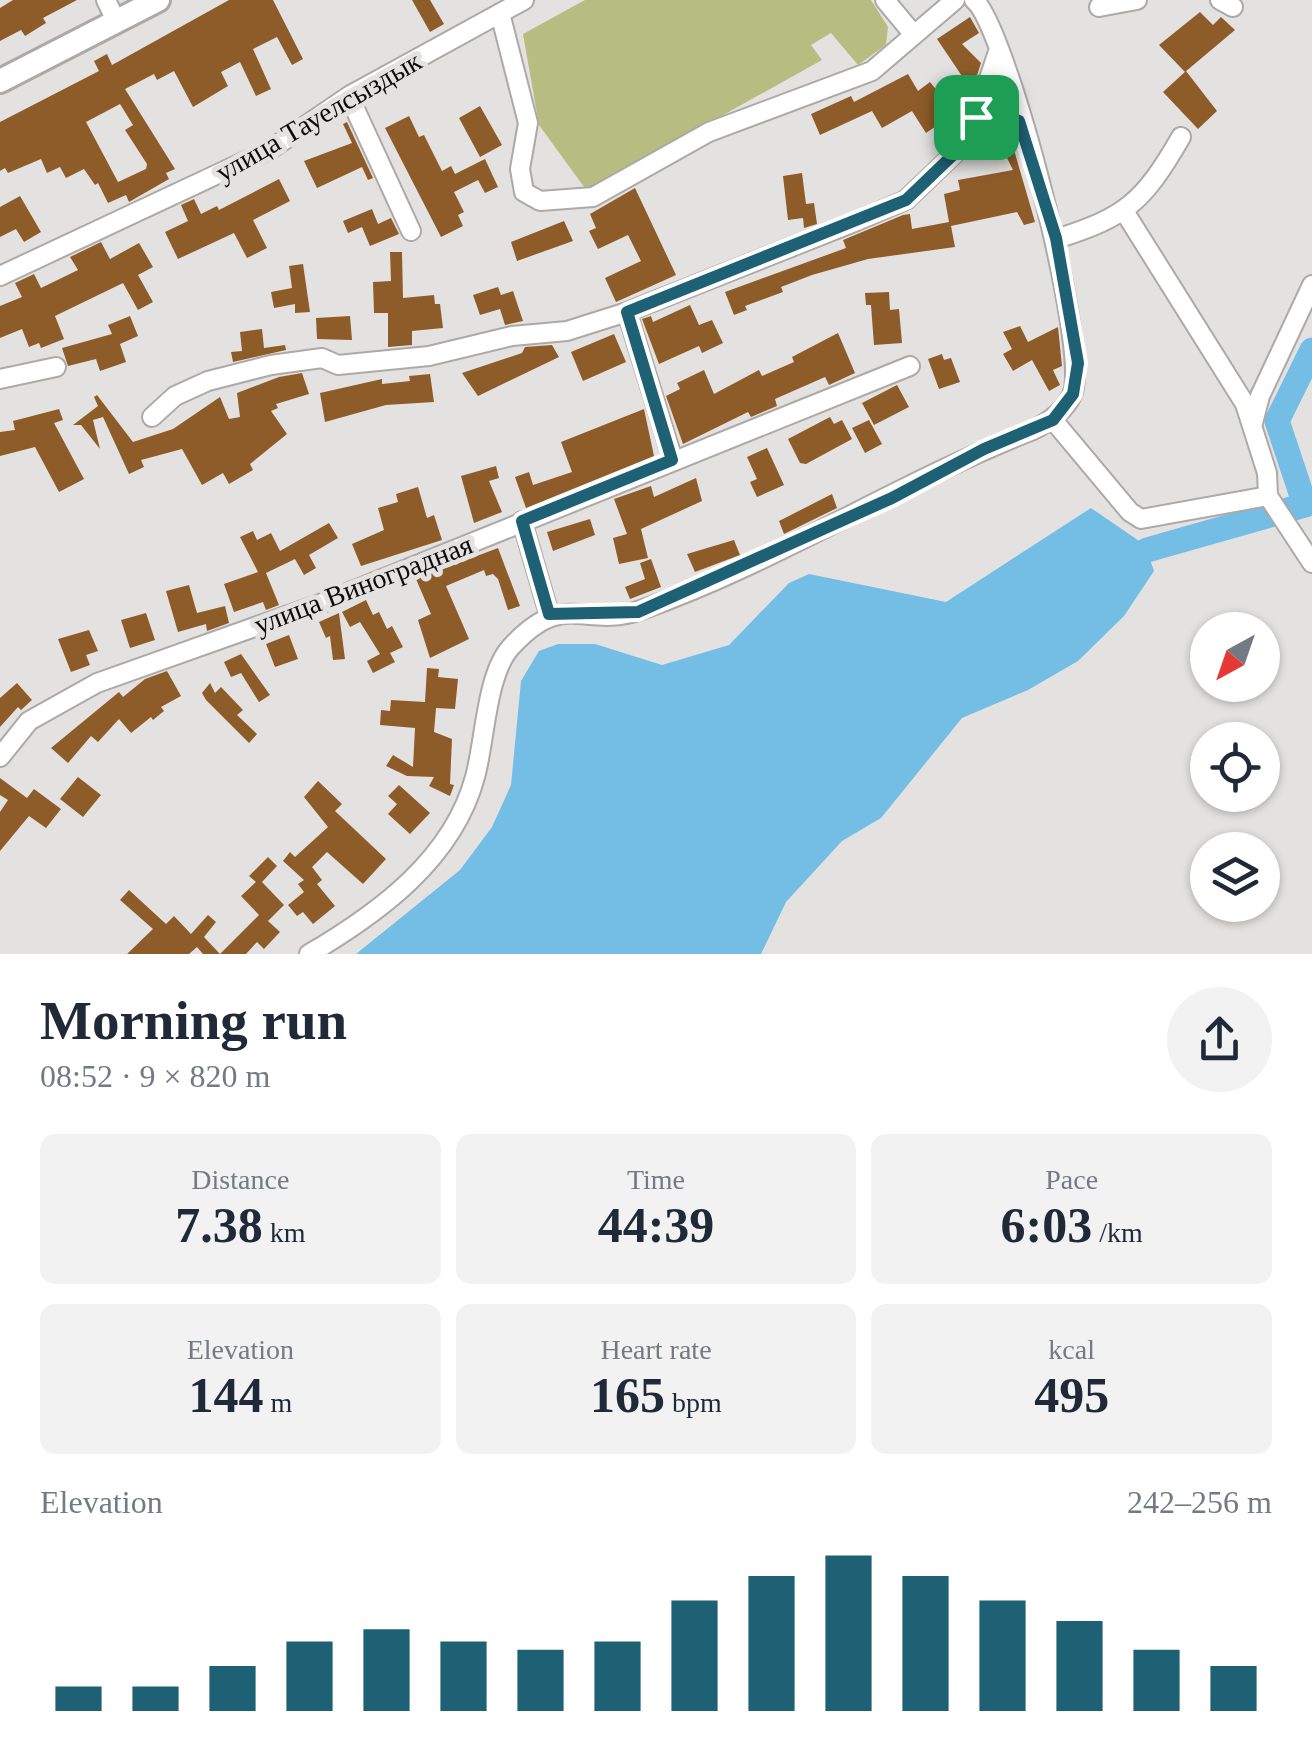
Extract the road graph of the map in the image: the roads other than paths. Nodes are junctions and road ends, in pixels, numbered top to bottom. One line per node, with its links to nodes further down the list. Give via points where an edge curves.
1 (158, 0): 8 (main road)
2 (524, 0): 9 (street, улица Тауелсыздык)
3 (885, 0): 10 (street)
4 (954, 0): 10 (street)
5 (974, 0): 11 (street)
6 (1137, 0): 7 (street)
7 (1098, 10)
8 (111, 11): 12 (main road)
9 (500, 13): 10 (street, via 528,123 520,169 524,192 540,202 593,196 709,132 872,71); 13 (street, улица Тауелсыздык)
10 (914, 35)
11 (1000, 43): 14 (street); 15 (street)
12 (0, 81)
13 (348, 96): 18 (street); 20 (street, улица Тауелсыздык, via 272,148)
14 (976, 117): 15 (street, via 999,114); 22 (street, via 955,153 906,200)
15 (1019, 121): 19 (street)
16 (1181, 137): 17 (street, via 1152,188)
17 (1124, 211): 19 (street); 28 (street)
18 (411, 230)
19 (1056, 238): 27 (street, via 1078,363 1073,394)
20 (0, 276)
21 (1312, 285): 28 (street)
22 (627, 312): 26 (street, via 568,331 512,336 430,356 338,366 322,358 271,364 175,396); 29 (street)
23 (910, 366): 29 (street, улица Виноградная)
24 (56, 367): 25 (street)
25 (0, 378)
26 (152, 417)
27 (1053, 420): 30 (street, via 1142,520); 33 (street, via 638,612)
28 (1252, 424): 30 (street)
29 (672, 460): 31 (street, улица Виноградная)
30 (1268, 496): 32 (street)
31 (522, 521): 33 (street); 34 (street, улица Виноградная, via 324,602 97,682 29,721)
32 (1312, 563)
33 (549, 614): 35 (street, via 506,651 475,778 438,856)
34 (0, 757)
35 (309, 954)

